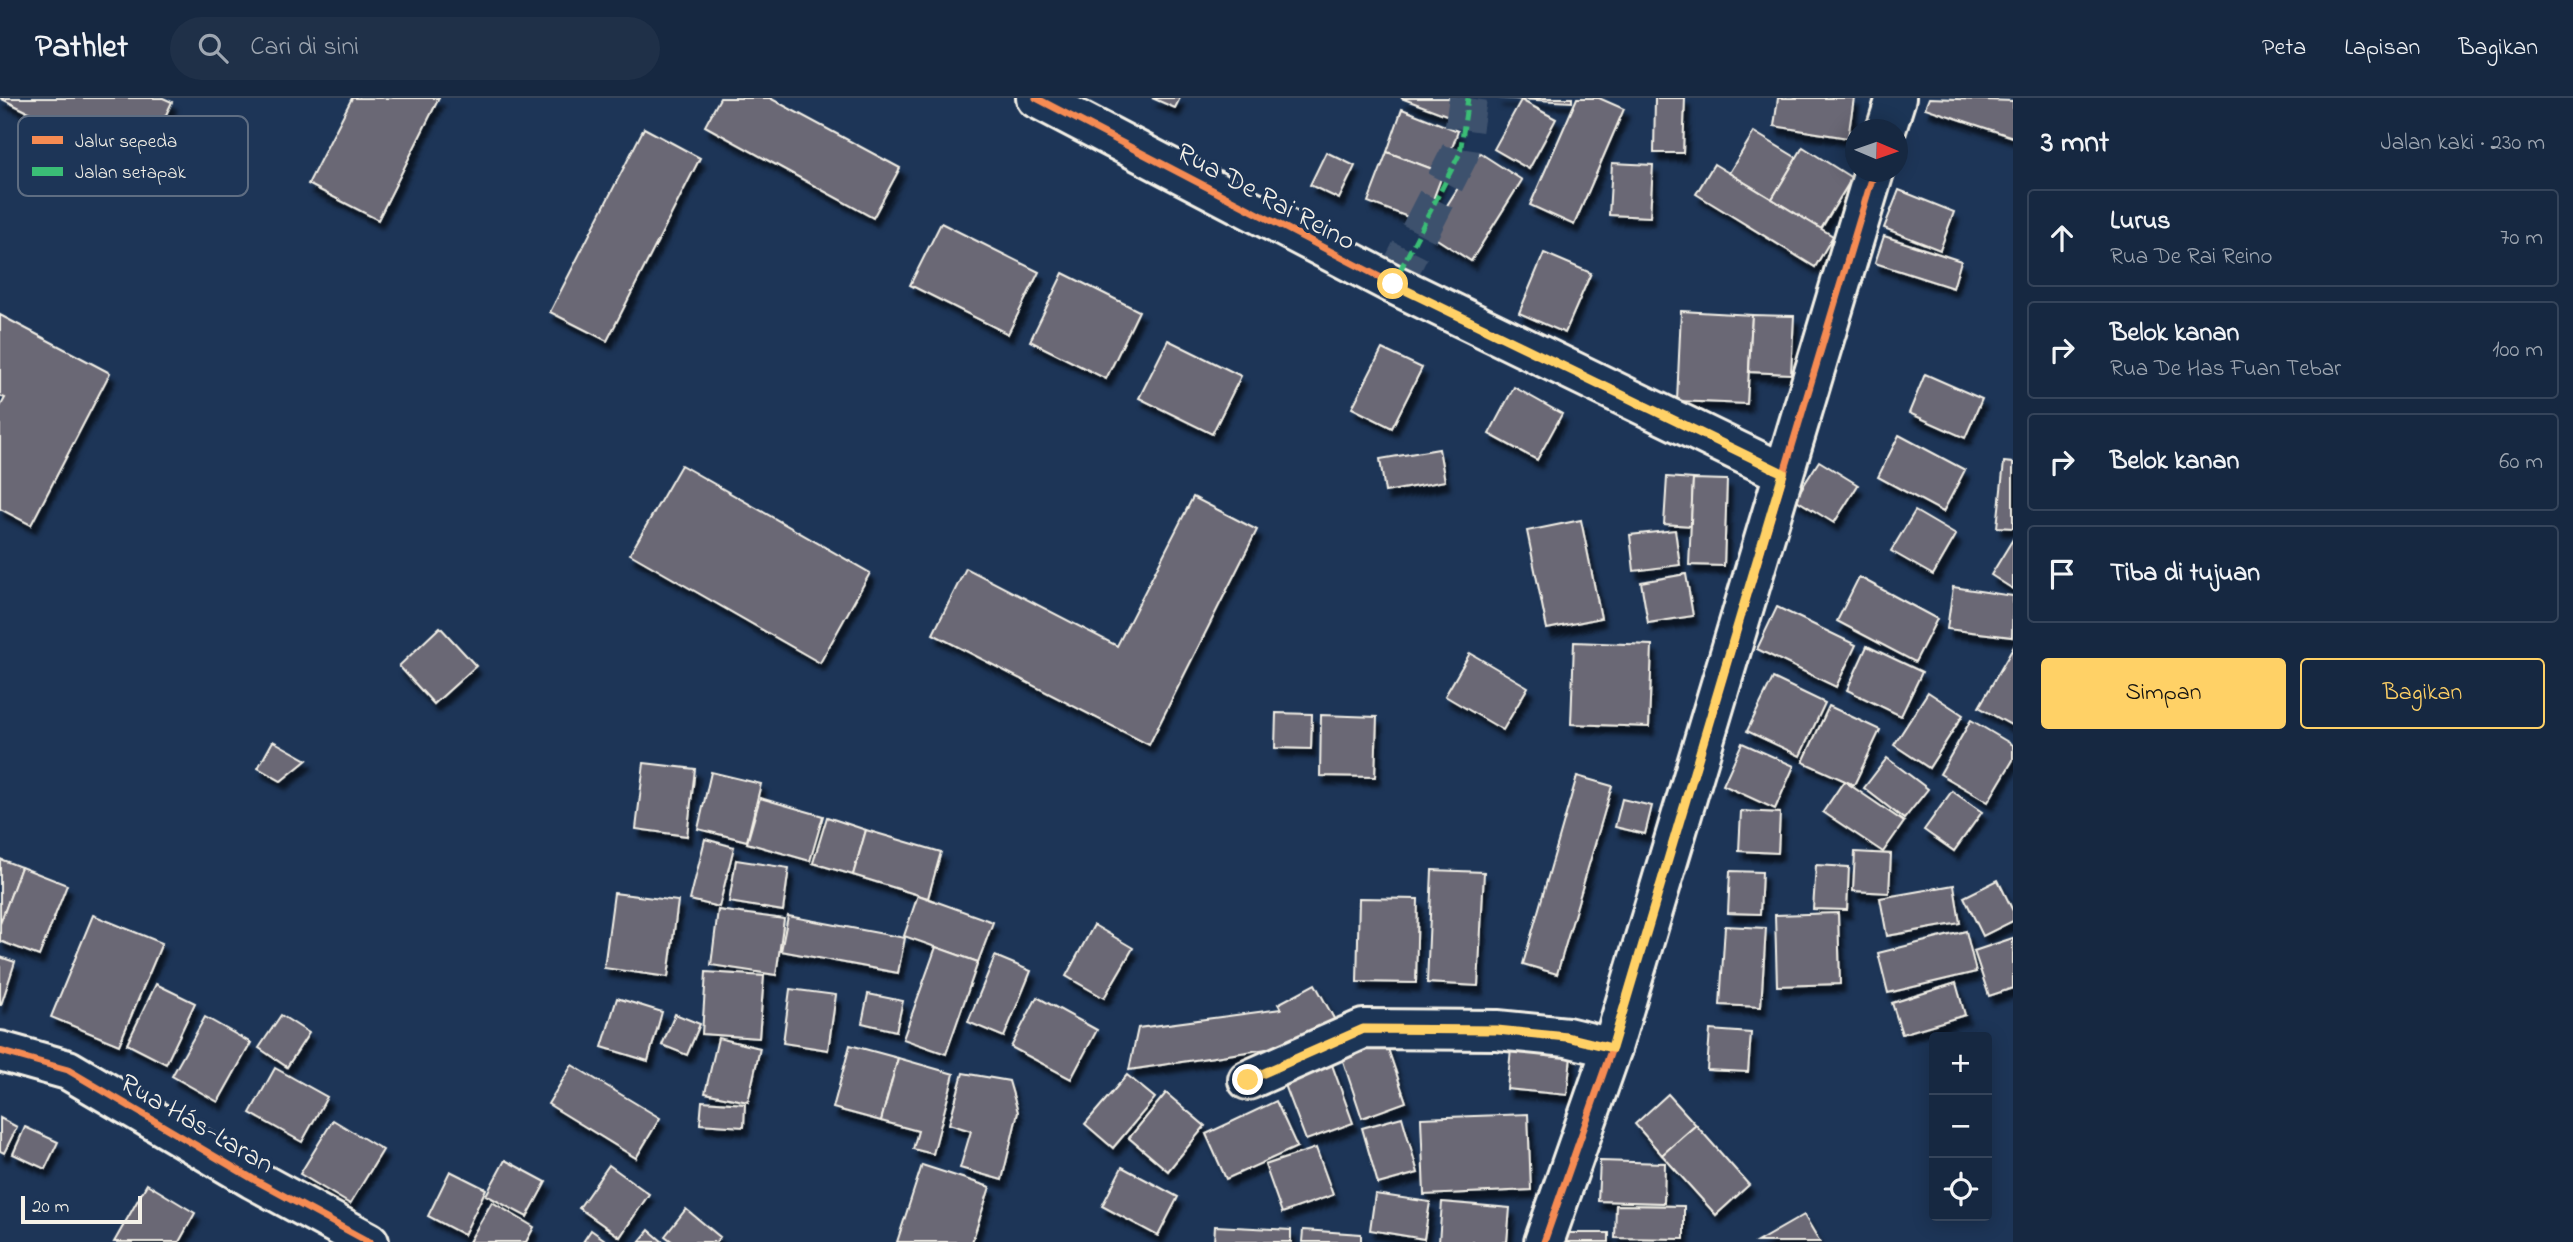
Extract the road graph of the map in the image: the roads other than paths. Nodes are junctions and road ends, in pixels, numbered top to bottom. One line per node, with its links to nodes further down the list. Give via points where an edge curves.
1 (1036, 98): 5 (street, Rua De Rai Reino, via 1393,284)
2 (1896, 98): 3 (street)
3 (1889, 119)
4 (1871, 182): 5 (street)
5 (1783, 473): 6 (street)
6 (1612, 1048): 8 (street, via 1567,1037 1497,1030 1363,1029); 10 (street)
7 (0, 1051): 9 (street, Rua Hás-Laran, via 68,1070 253,1180)
8 (1248, 1080)
9 (369, 1242)
10 (1544, 1242)

